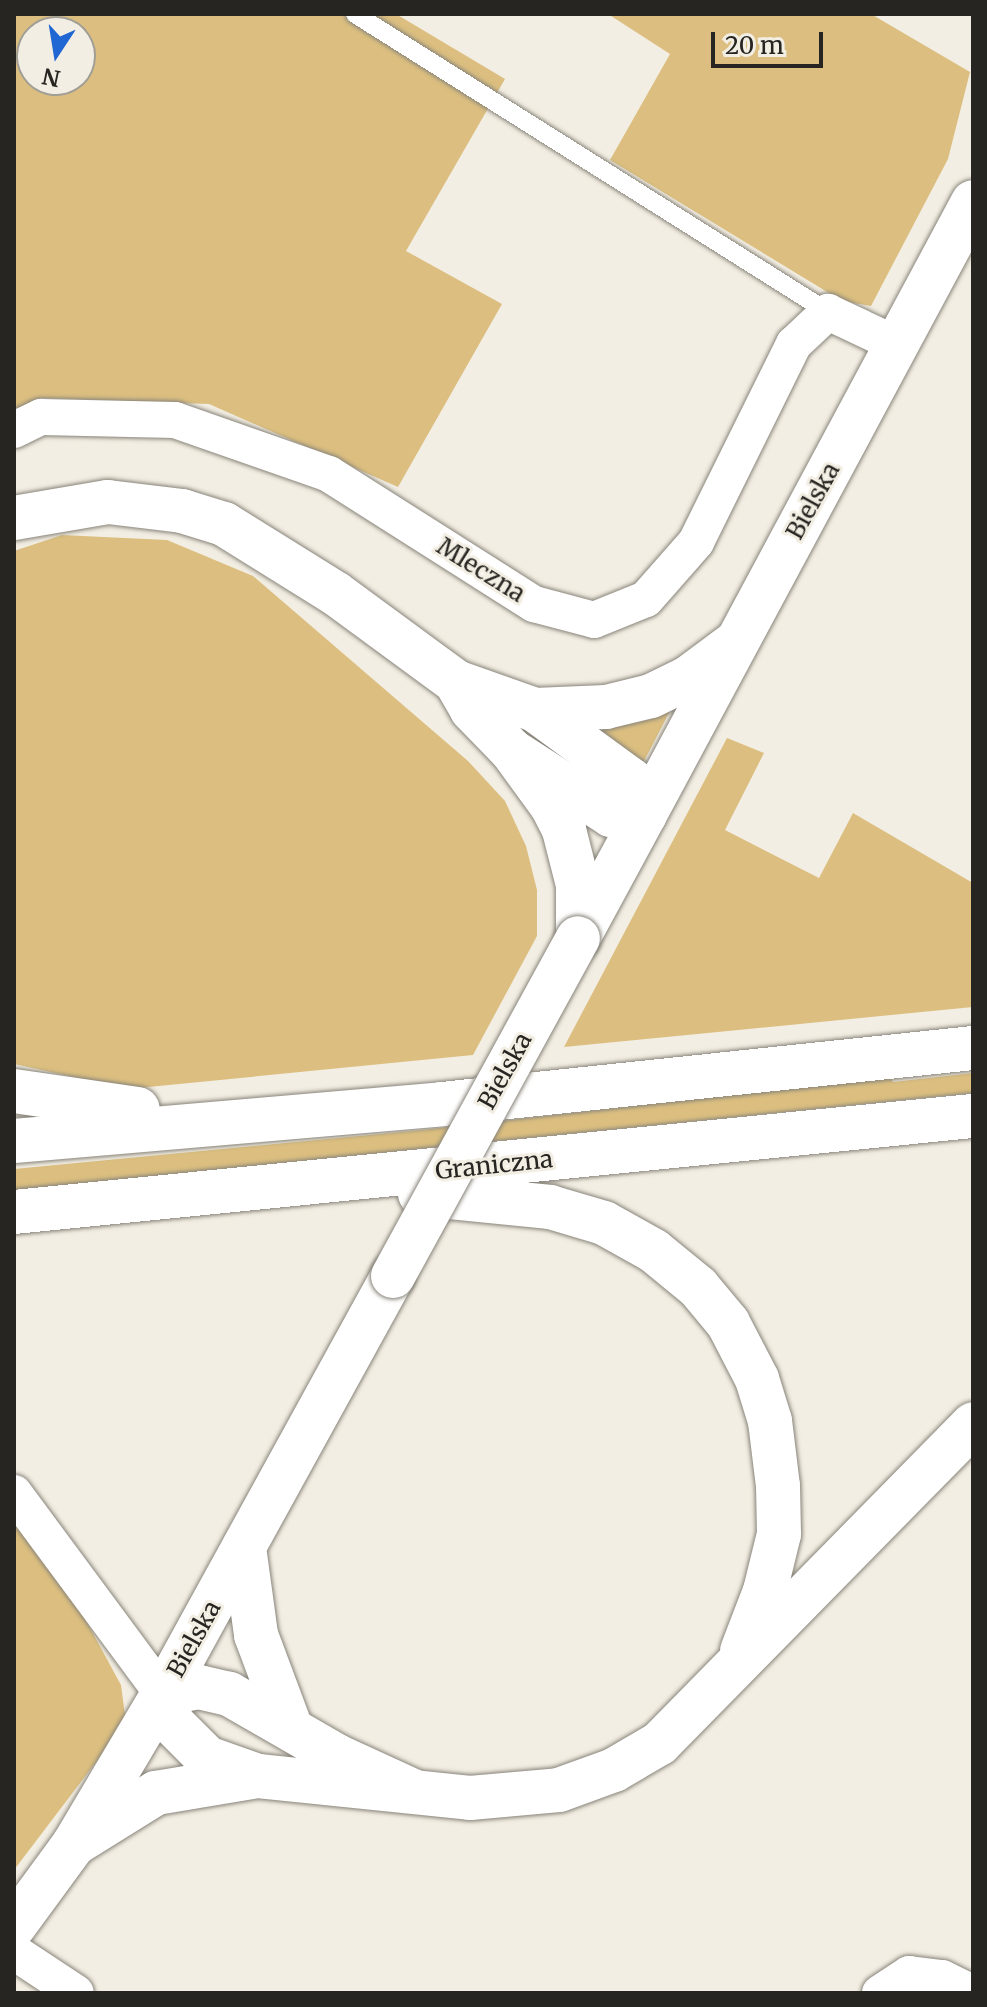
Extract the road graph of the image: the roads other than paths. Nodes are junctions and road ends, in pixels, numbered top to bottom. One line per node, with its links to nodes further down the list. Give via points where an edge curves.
1 (355, 14): 3 (lane)
2 (973, 202): 4 (main road, Bielska)
3 (828, 312): 4 (street); 5 (street, Mleczna, via 794,344 696,542 646,599 594,620 534,604 329,474 175,420 41,417)
4 (898, 345): 7 (main road, Bielska)
5 (14, 430)
6 (14, 518): 8 (main road, via 108,502 168,508 224,524 335,593)
7 (735, 643): 9 (main road, via 688,678 651,696 606,707); 11 (main road, Bielska)
8 (456, 682): 9 (main road); 10 (main road, via 472,710)
9 (535, 710): 11 (main road, via 631,780)
10 (512, 751): 11 (main road, via 611,815); 12 (main road, via 564,830 578,885)
11 (645, 814): 12 (main road, Bielska)
12 (578, 938): 22 (main road, Bielska, bridge)
13 (973, 1048): 16 (main road)
14 (14, 1091): 16 (main road, via 87,1106)
15 (973, 1116): 18 (main road, Graniczna)
16 (272, 1119): 17 (main road)
17 (14, 1141)
18 (290, 1187): 19 (main road, Graniczna); 23 (main road, via 496,1198 550,1207 604,1223 654,1251 698,1287 728,1323 757,1379 770,1421 778,1486 779,1534 765,1591)
19 (14, 1212)
20 (973, 1424): 23 (main road)
21 (14, 1493): 24 (street)
22 (244, 1547): 24 (main road, Bielska); 25 (main road, via 256,1635)
23 (734, 1670): 27 (main road, via 660,1743 600,1775 522,1796 470,1798)
24 (163, 1694): 25 (main road, via 199,1687 229,1694); 26 (main road, via 172,1723 207,1758); 28 (main road, Bielska)
25 (290, 1726): 27 (main road, via 337,1756)
26 (258, 1776): 27 (main road); 28 (main road, via 156,1793)
27 (413, 1791)
28 (74, 1844): 29 (main road, Bielska)
29 (14, 1926)
30 (14, 1952): 31 (street)
31 (76, 1993)
32 (880, 1993): 33 (street, via 909,1974 942,1978)
33 (973, 1993)

